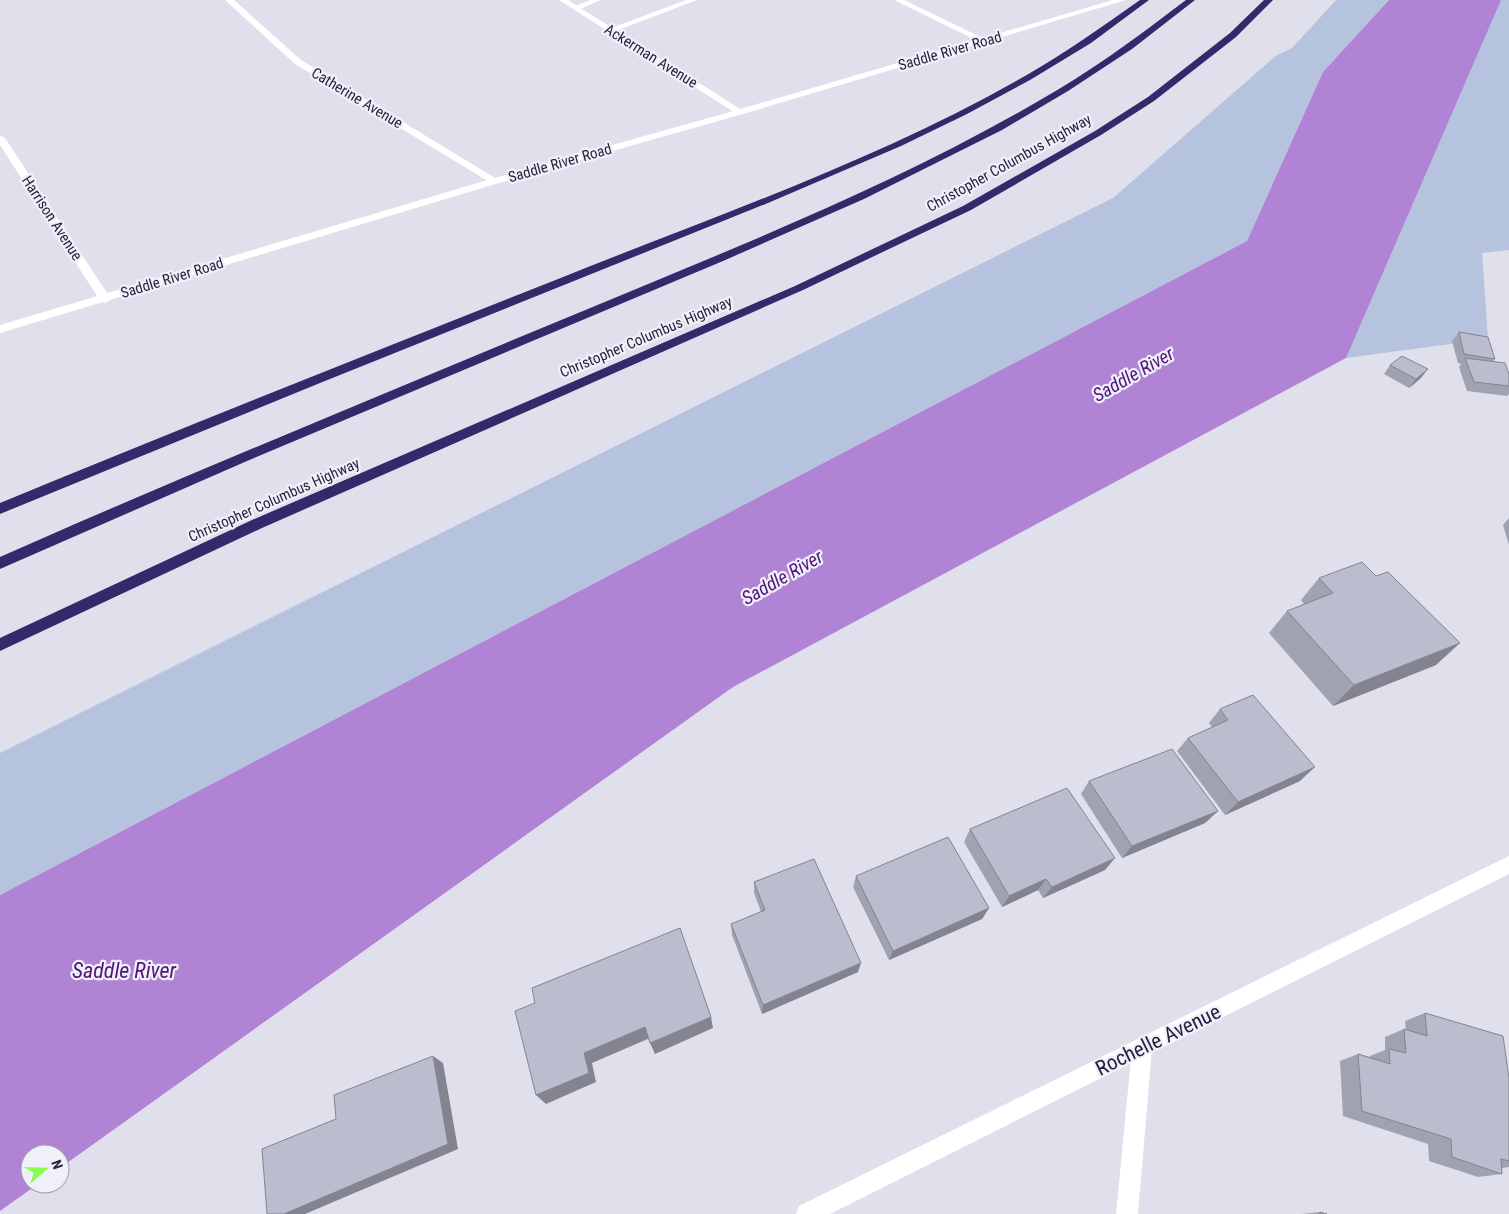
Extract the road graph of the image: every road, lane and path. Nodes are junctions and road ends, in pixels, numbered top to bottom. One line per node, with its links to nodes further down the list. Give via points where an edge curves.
1 (229, 0): 15 (street, Catherine Avenue, via 298,62)
2 (563, 0): 10 (street, Ackerman Avenue)
3 (597, 0): 10 (street)
4 (693, 0): 11 (street)
5 (898, 0): 12 (street)
6 (1122, 0): 12 (street, Saddle River Road)
7 (1145, 0): 18 (highway, via 1064,56 993,96 827,174)
8 (1191, 0): 19 (highway, via 1135,44 1041,104 980,138 831,210)
9 (1269, 0): 20 (highway, Christopher Columbus Highway, via 1195,66 1098,133 967,208 799,288 257,524)
10 (575, 8): 11 (street, Ackerman Avenue)
11 (610, 30): 13 (street, Ackerman Avenue)
12 (984, 41): 13 (street, Saddle River Road)
13 (740, 112): 15 (street, Saddle River Road)
14 (0, 138): 16 (street, Harrison Avenue)
15 (495, 181): 16 (street, Saddle River Road)
16 (105, 299): 17 (street, Saddle River Road)
17 (0, 329)
18 (0, 510)
19 (0, 563)
20 (0, 644)
21 (1509, 865): 22 (street, Rochelle Avenue)
22 (1142, 1048): 23 (street, Rochelle Avenue); 24 (street)
23 (807, 1214)
24 (1127, 1214)

